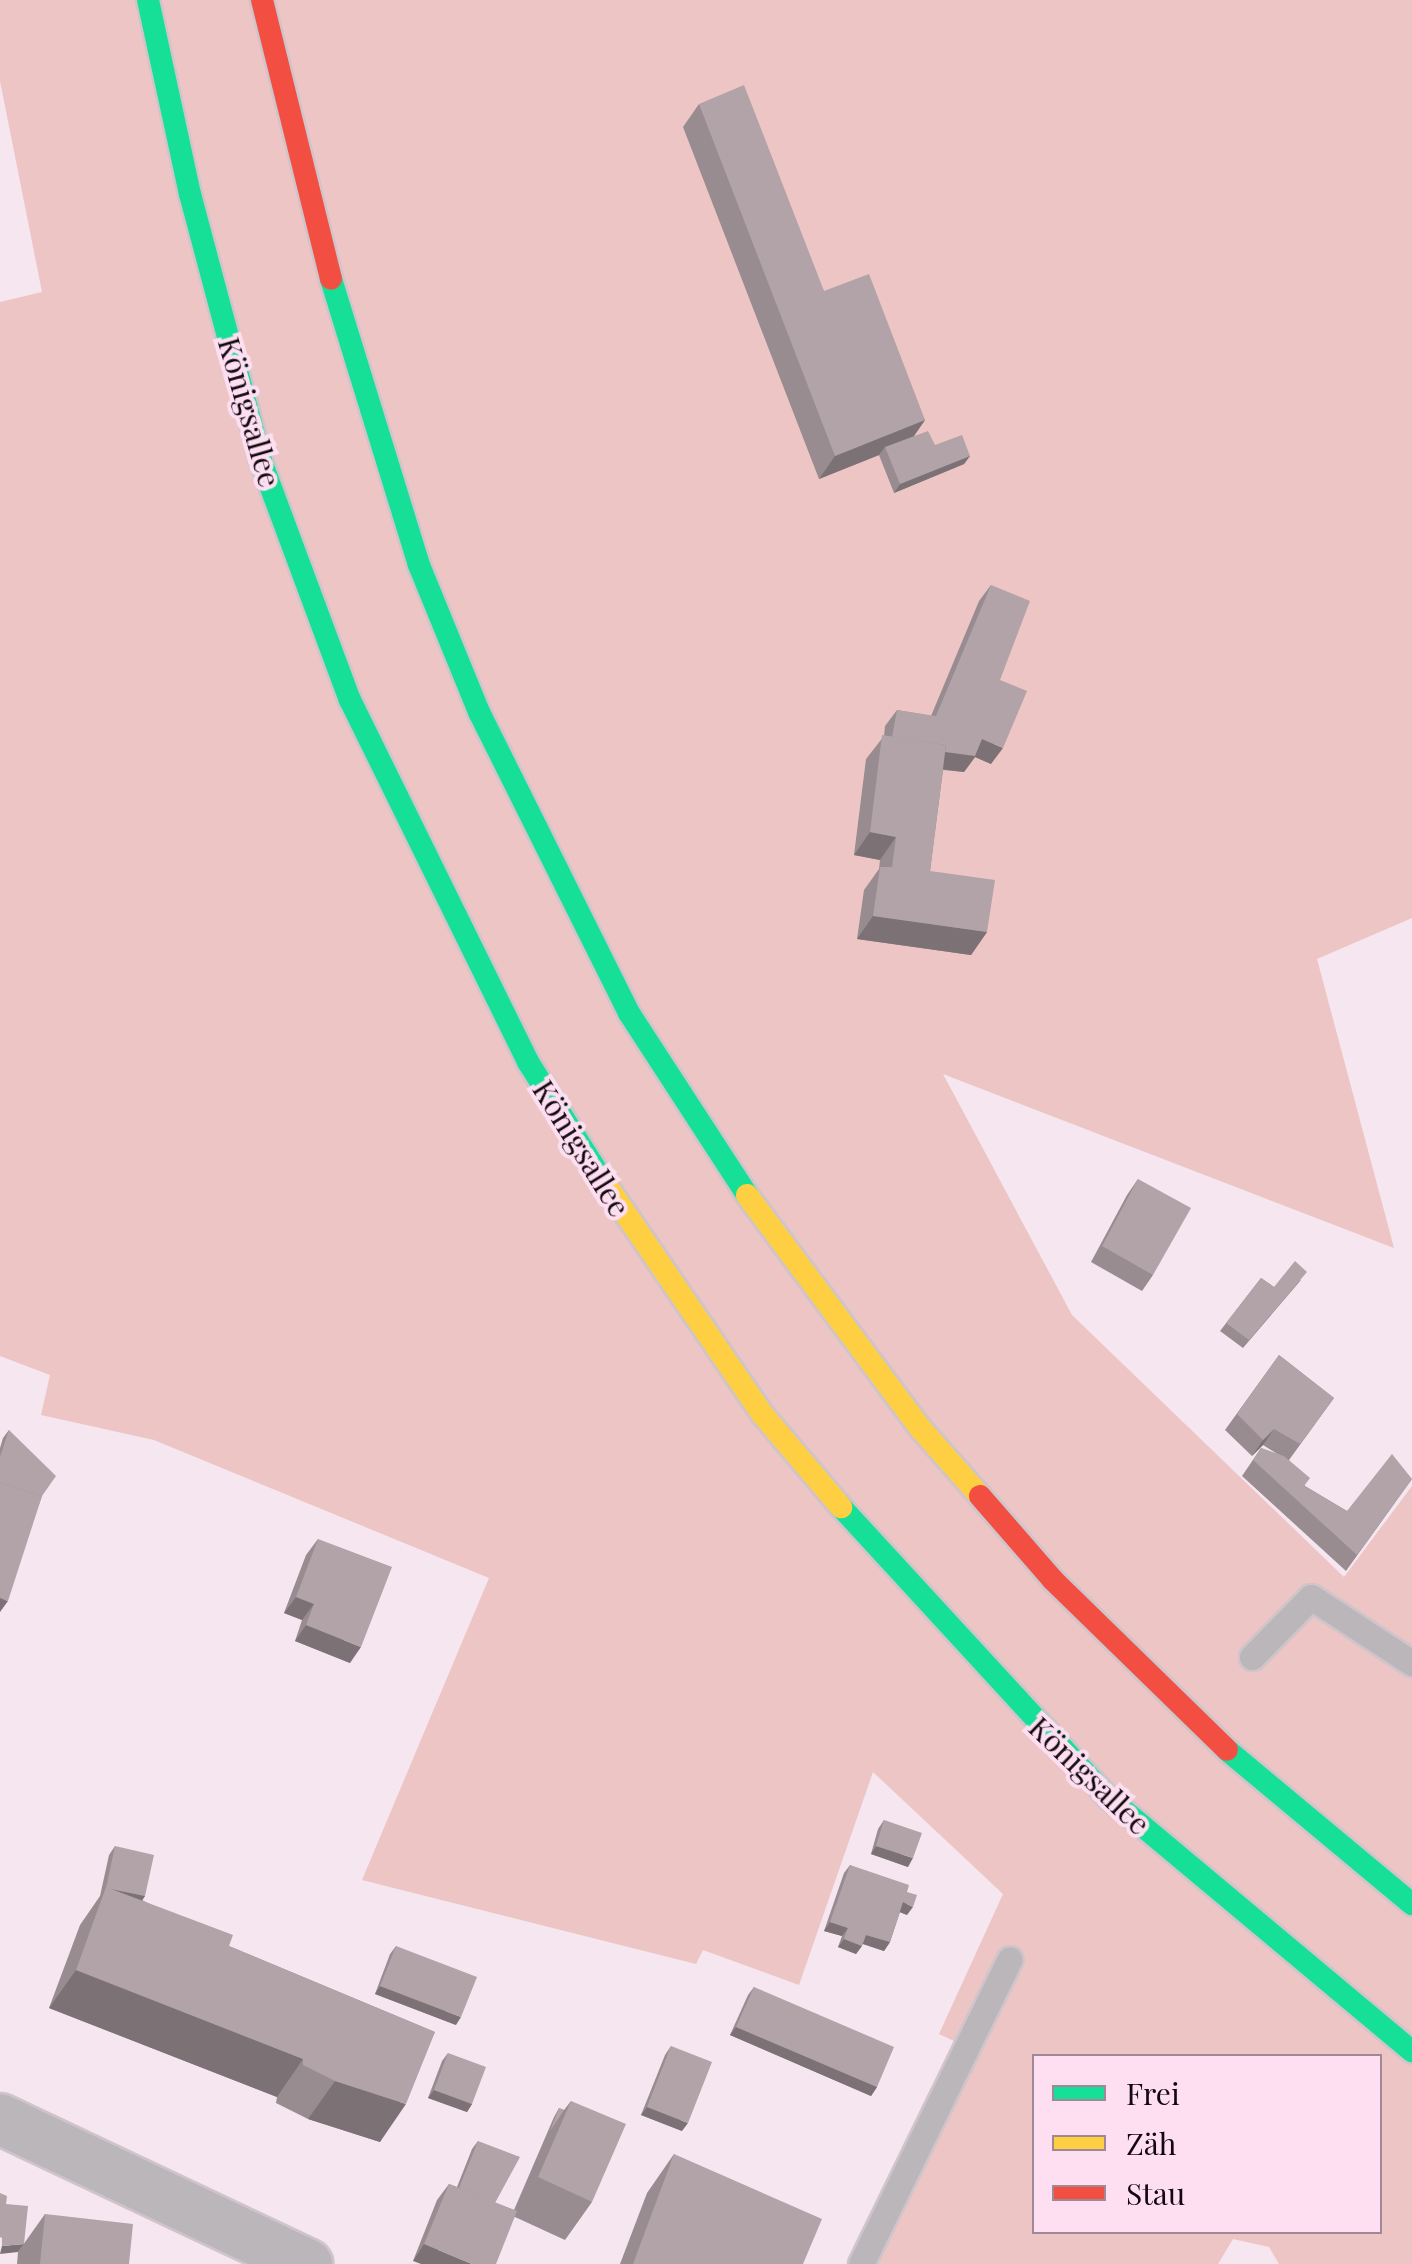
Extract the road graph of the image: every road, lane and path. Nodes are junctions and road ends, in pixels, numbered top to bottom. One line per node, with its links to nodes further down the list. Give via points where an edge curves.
1 (148, 0): 7 (main road, Königsallee, via 190,194 261,461 350,700 528,1062 641,1241 763,1415 902,1580 1109,1798)
2 (262, 0): 5 (main road, via 312,216 418,565 479,712 629,1013 768,1227 921,1428 1052,1580 1194,1722)
3 (1252, 1657): 4 (lane, via 1311,1596)
4 (1412, 1664)
5 (1412, 1904)
6 (1010, 1959): 10 (lane)
7 (1412, 2052)
8 (0, 2119): 9 (street)
9 (307, 2264)
10 (861, 2264)

